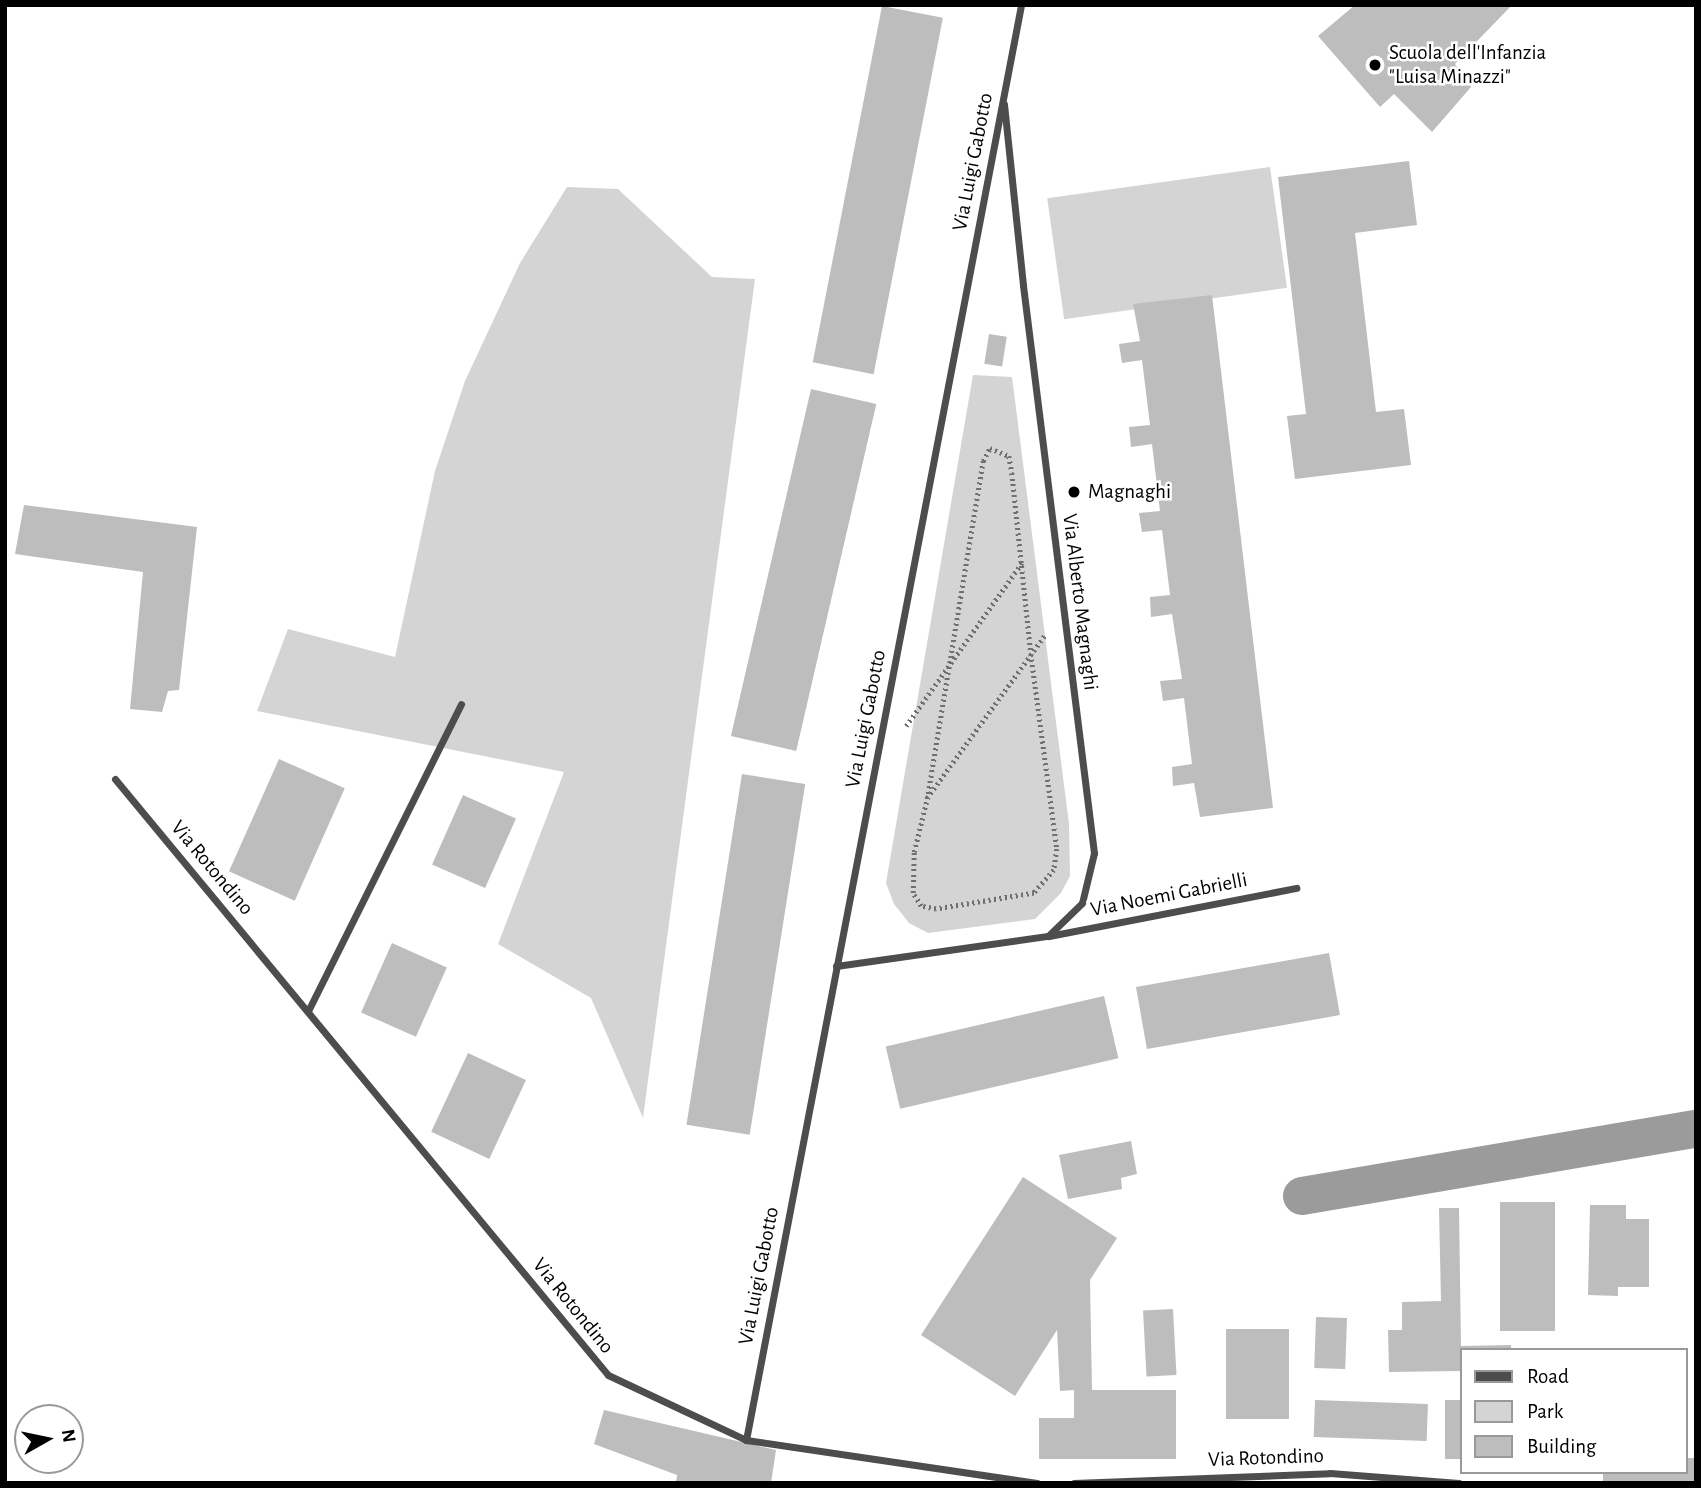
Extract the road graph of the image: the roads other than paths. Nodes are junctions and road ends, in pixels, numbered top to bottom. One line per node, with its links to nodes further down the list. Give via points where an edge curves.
1 (1021, 5): 2 (street, Via Luigi Gabotto)
2 (1004, 96): 6 (street, Via Alberto Magnaghi, via 1094,853); 8 (street, Via Luigi Gabotto)
3 (461, 704): 9 (street)
4 (115, 779): 9 (street, Via Rotondino)
5 (1296, 888): 7 (street, Via Noemi Gabrielli)
6 (1082, 903): 7 (street, Via Noemi Gabrielli)
7 (1048, 936): 8 (street, Via Noemi Gabrielli)
8 (836, 966): 10 (street, Via Luigi Gabotto)
9 (309, 1011): 10 (street, Via Rotondino, via 608,1375)
10 (746, 1440): 11 (street, Via Rotondino)
11 (1037, 1483)
12 (1074, 1483): 13 (street, Via Rotondino, via 1330,1473)
13 (1459, 1483)

